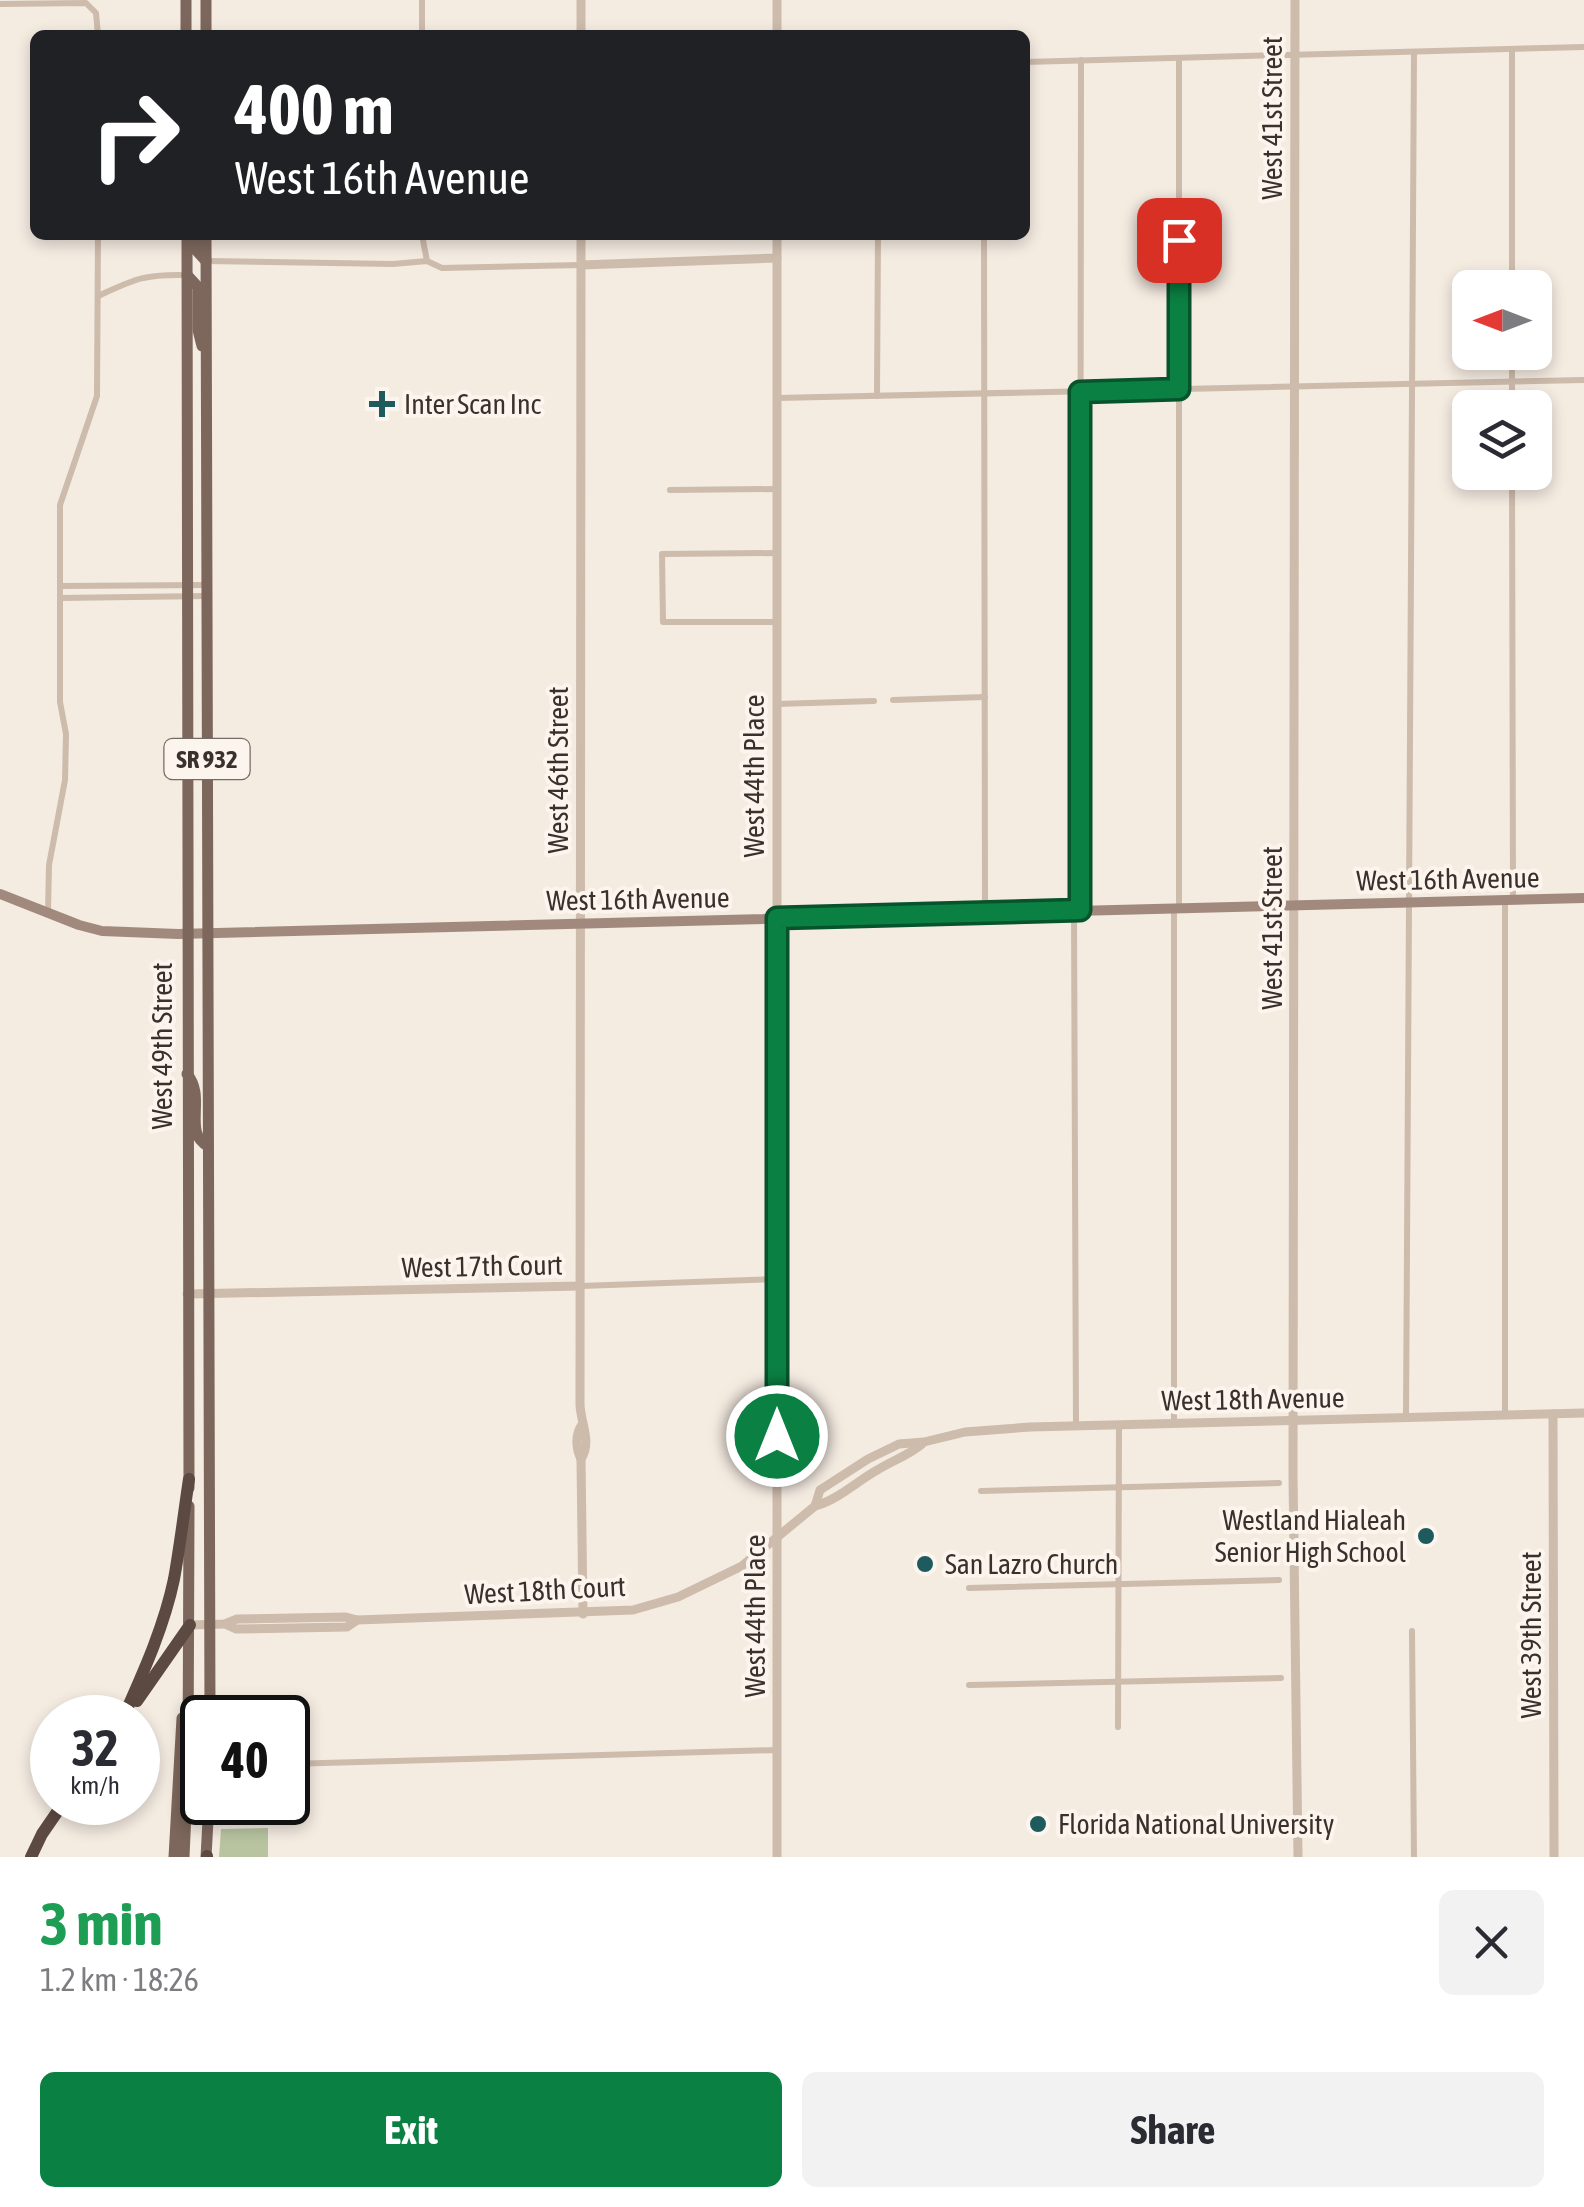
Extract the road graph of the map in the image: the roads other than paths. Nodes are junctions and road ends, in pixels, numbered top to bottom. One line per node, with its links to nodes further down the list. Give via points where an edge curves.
1 (186, 0): 9 (main road)
2 (206, 0): 10 (main road)
3 (422, 0): 11 (street)
4 (581, 0): 12 (street)
5 (777, 0): 13 (street)
6 (1295, 0): 17 (street, West 41st Street)
7 (0, 4): 8 (street, via 81,2 96,16)
8 (97, 30)
9 (186, 30)
10 (206, 30)
11 (422, 30)
12 (581, 30)
13 (777, 30)
14 (1584, 48): 15 (street)
15 (1512, 49): 16 (street); 34 (street)
16 (1414, 52): 17 (street); 41 (street)
17 (1294, 54): 18 (street); 42 (street, West 41st Street)
18 (1178, 58): 19 (street); 43 (street)
19 (1081, 60): 20 (street); 45 (street)
20 (1030, 62)
21 (98, 240): 36 (street)
22 (187, 240): 35 (main road, West 49th Street / SR 932)
23 (196, 240): 31 (main road)
24 (206, 240): 31 (main road, West 49th Street / SR 932)
25 (423, 240): 32 (street)
26 (581, 240): 33 (street, West 46th Street)
27 (777, 240): 30 (street, West 44th Place)
28 (878, 240): 47 (street)
29 (984, 240): 46 (street)
30 (777, 258): 33 (street); 48 (street, West 44th Place)
31 (206, 261): 32 (street); 37 (main road, West 49th Street / SR 932)
32 (427, 261): 33 (street, via 442,268)
33 (581, 264): 72 (street, West 46th Street)
34 (1512, 270)
35 (187, 275): 36 (street, via 152,274); 37 (main road, via 198,287); 54 (main road, West 49th Street / SR 932)
36 (98, 296): 53 (street, via 97,396 61,500)
37 (207, 364): 55 (main road, West 49th Street / SR 932)
38 (1512, 370): 40 (street)
39 (1584, 380): 40 (street)
40 (1512, 382): 41 (street); 44 (street)
41 (1412, 385): 42 (street); 65 (street)
42 (1294, 387): 43 (street); 66 (street, West 41st Street)
43 (1179, 389): 45 (street); 67 (street)
44 (1512, 390)
45 (1080, 392): 46 (street); 68 (street)
46 (983, 393): 47 (street); 58 (street)
47 (877, 396): 48 (street)
48 (777, 398): 49 (street, West 44th Place)
49 (777, 488): 50 (street); 52 (street, West 44th Place)
50 (670, 490)
51 (1512, 490): 64 (street)
52 (777, 553): 57 (street, West 44th Place); 57 (street, via 662,554 662,622)
53 (60, 586): 54 (street); 56 (street)
54 (188, 590): 55 (street); 56 (street); 74 (main road, West 49th Street / SR 932)
55 (207, 590): 73 (main road, West 49th Street / SR 932)
56 (60, 598): 69 (street, via 66,774 48,865)
57 (777, 622): 61 (street, West 44th Place)
58 (984, 697): 59 (street); 70 (street)
59 (893, 700)
60 (874, 701): 61 (street)
61 (777, 704): 71 (street, West 44th Place)
62 (0, 894): 69 (main road, West 16th Avenue)
63 (1584, 898): 64 (main road, West 16th Avenue)
64 (1509, 900): 65 (main road, West 16th Avenue); 83 (street)
65 (1408, 902): 66 (main road, West 16th Avenue); 84 (street)
66 (1295, 905): 67 (main road, West 16th Avenue); 85 (street, West 41st Street)
67 (1177, 908): 68 (main road, West 16th Avenue); 86 (street)
68 (1077, 911): 70 (main road, West 16th Avenue); 88 (street)
69 (48, 912): 74 (main road, West 16th Avenue, via 102,931)
70 (985, 913): 71 (main road, West 16th Avenue)
71 (777, 918): 72 (main road, West 16th Avenue); 77 (street, West 44th Place)
72 (581, 924): 73 (main road, West 16th Avenue); 78 (street, West 46th Street)
73 (208, 933): 74 (main road, West 16th Avenue); 76 (main road, West 49th Street / SR 932)
74 (187, 934): 75 (main road, West 49th Street / SR 932)
75 (187, 1074): 76 (main road, via 196,1087 196,1135); 80 (main road, West 49th Street / SR 932)
76 (208, 1146): 79 (main road, West 49th Street / SR 932)
77 (777, 1279): 78 (street, West 17th Court); 93 (street, West 44th Place)
78 (581, 1286): 79 (street, West 17th Court); 97 (street, West 46th Street)
79 (208, 1293): 80 (street, West 17th Court); 98 (main road, West 49th Street / SR 932)
80 (188, 1294): 89 (main road, West 49th Street / SR 932)
81 (1584, 1413): 82 (street, West 18th Avenue)
82 (1553, 1414): 83 (street, West 18th Avenue); 120 (street, West 39th Street)
83 (1505, 1415): 84 (street, West 18th Avenue)
84 (1406, 1418): 85 (street, West 18th Avenue)
85 (1293, 1421): 86 (street, West 18th Avenue); 118 (street, West 41st Street)
86 (1174, 1424): 87 (street, West 18th Avenue)
87 (1118, 1425): 88 (street, West 18th Avenue); 91 (street)
88 (1076, 1426): 93 (street, West 18th Avenue, via 965,1432 924,1442 814,1506)
89 (189, 1479): 99 (main road, West 49th Street / SR 932); 105 (highway, via 174,1578)
90 (1280, 1483): 91 (street)
91 (1120, 1488): 92 (street); 95 (street)
92 (980, 1492)
93 (777, 1538): 97 (street, West 18th Court, via 742,1566 678,1597 634,1610); 109 (street, West 44th Place)
94 (1279, 1580): 95 (street)
95 (1118, 1584): 96 (street); 103 (street)
96 (969, 1588)
97 (583, 1614): 98 (street, West 18th Court)
98 (209, 1624): 99 (street, West 18th Court); 107 (main road, West 49th Street / SR 932)
99 (190, 1625): 101 (main road, West 49th Street / SR 932); 106 (highway)
100 (1412, 1631): 119 (street)
101 (190, 1670): 114 (main road); 115 (main road, West 49th Street / SR 932)
102 (1281, 1678): 103 (street)
103 (1118, 1683): 104 (street); 108 (street)
104 (969, 1686)
105 (133, 1695)
106 (140, 1695)
107 (210, 1695)
108 (1118, 1727)
109 (778, 1750): 110 (street); 117 (street, West 44th Place)
110 (310, 1763)
111 (48, 1825): 113 (highway)
112 (208, 1825): 116 (main road)
113 (31, 1857)
114 (174, 1857)
115 (184, 1857)
116 (207, 1857)
117 (777, 1857)
118 (1298, 1857)
119 (1414, 1857)
120 (1554, 1857)

